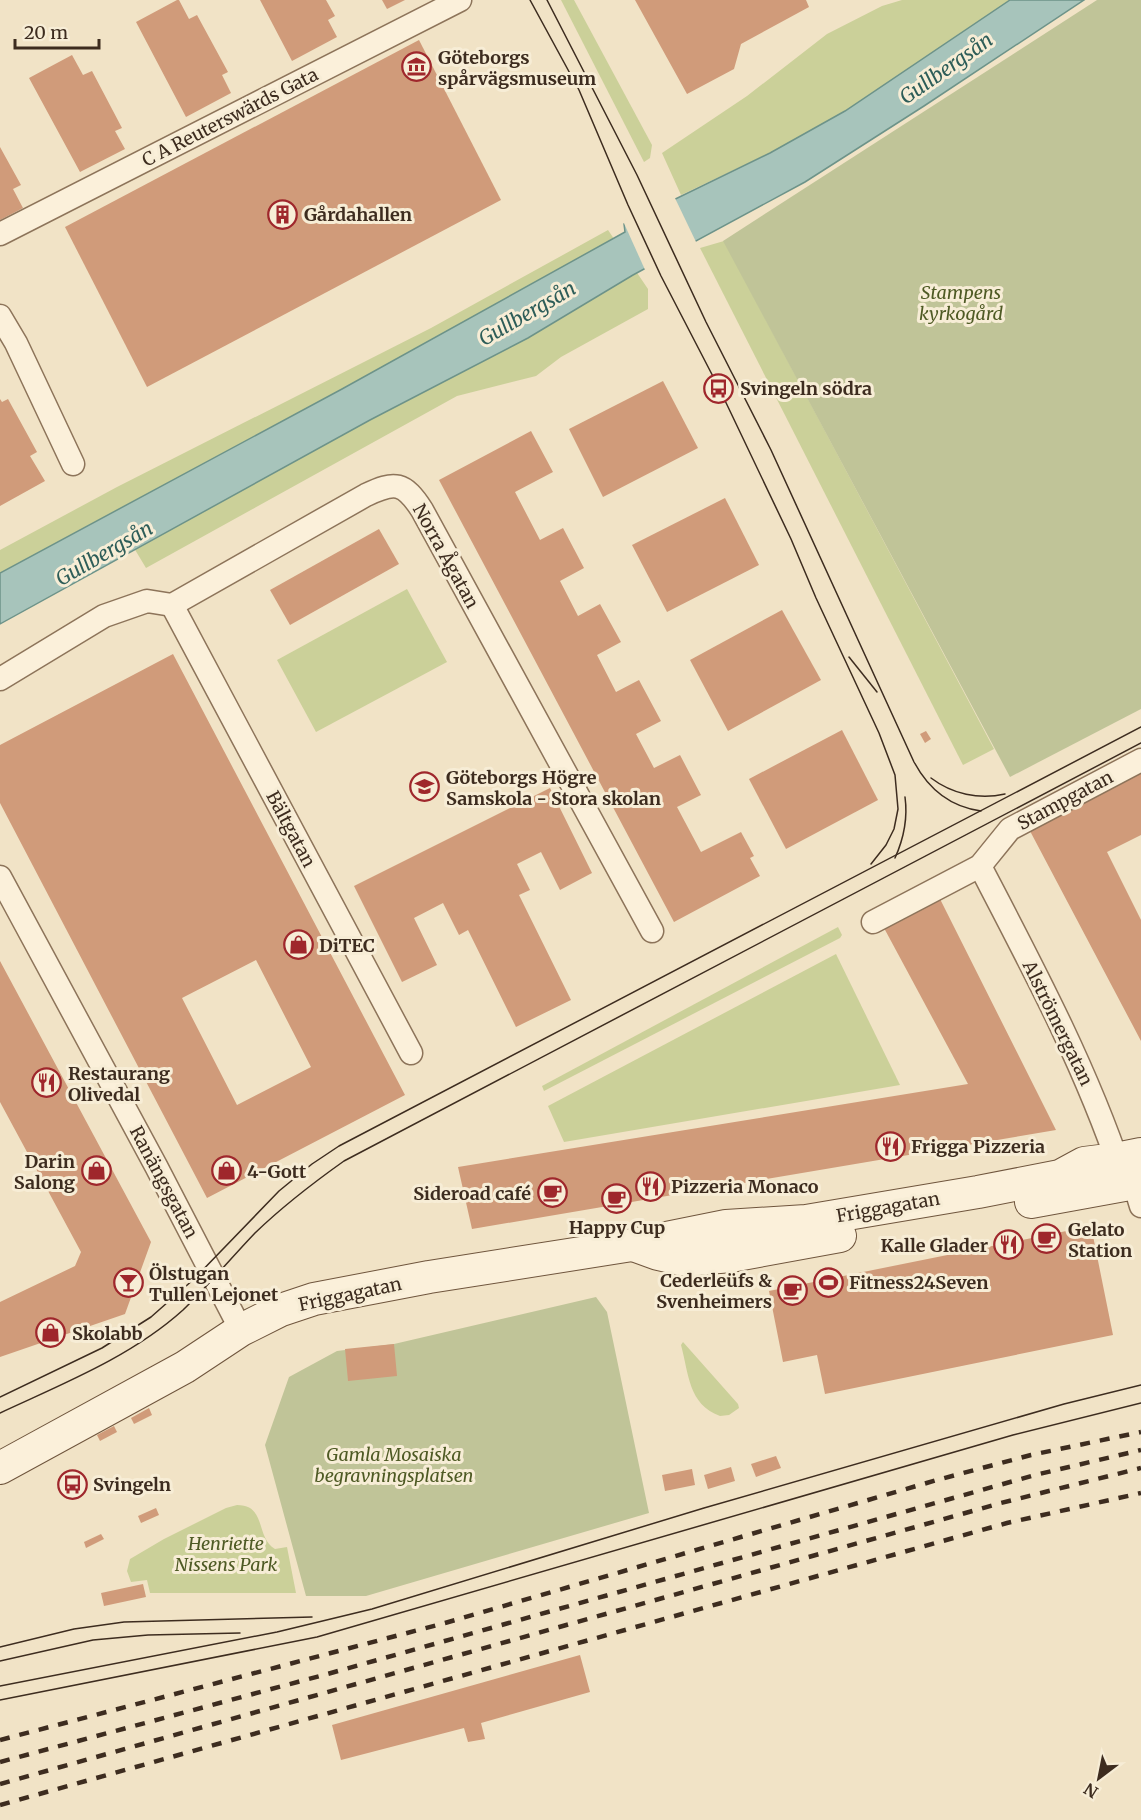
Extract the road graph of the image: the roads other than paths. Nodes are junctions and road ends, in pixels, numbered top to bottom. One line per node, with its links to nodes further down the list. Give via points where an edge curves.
1 (460, 0): 2 (street, C A Reuterswärds Gata)
2 (0, 234)
3 (0, 316): 4 (street)
4 (73, 464)
5 (172, 605): 6 (street, via 147,601 104,616); 11 (street, Norra Ågatan, via 384,486 405,489 422,510); 12 (street, Bältgatan)
6 (0, 679)
7 (1141, 760): 8 (street, Stampgatan, via 1011,829)
8 (980, 866): 10 (street, Stampgatan); 13 (street, Alströmergatan)
9 (0, 877): 14 (street, Ranängsgatan)
10 (873, 922)
11 (652, 931)
12 (411, 1053)
13 (1133, 1178): 14 (main road, Friggagatan, via 731,1256 686,1260 632,1245 429,1278 314,1299)
14 (242, 1330): 15 (main road, Friggagatan, via 186,1367)
15 (0, 1468)

